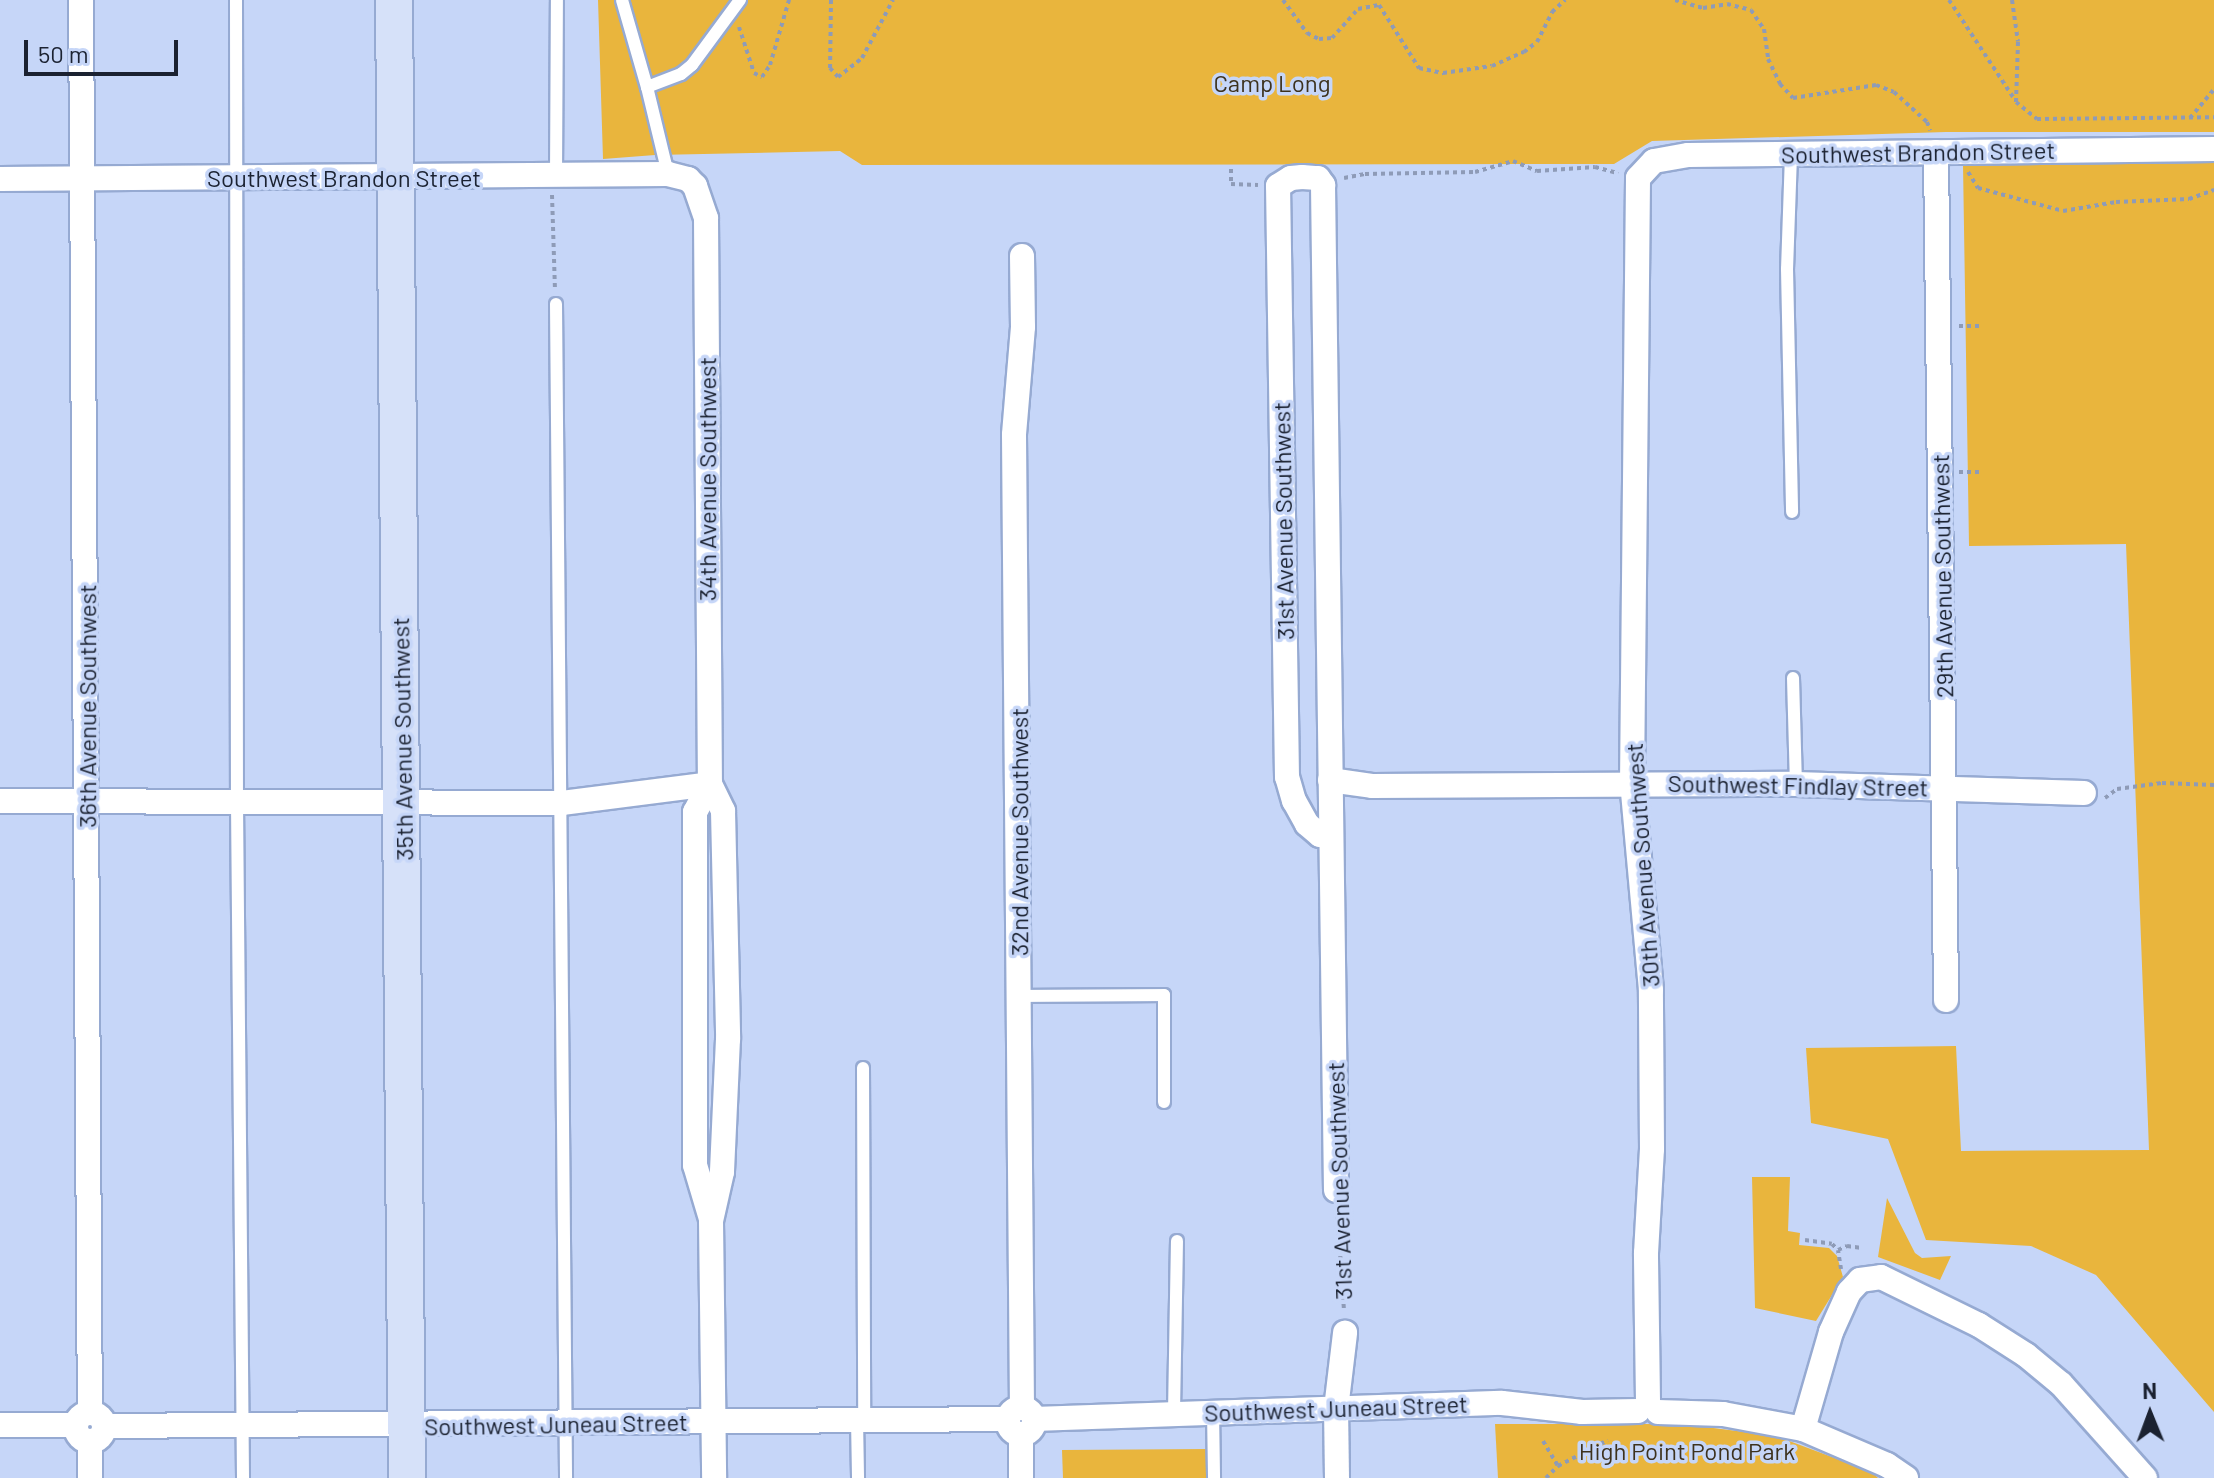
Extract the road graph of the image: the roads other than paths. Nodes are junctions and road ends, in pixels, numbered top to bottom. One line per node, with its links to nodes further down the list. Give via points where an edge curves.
1 (81, 0): 13 (street, 36th Avenue Southwest)
2 (236, 0): 16 (lane)
3 (394, 0): 14 (main road, 35th Avenue Southwest)
4 (557, 0): 11 (lane)
5 (622, 0): 7 (lane)
6 (740, 0): 7 (lane, via 692,65)
7 (647, 87): 12 (lane)
8 (1933, 143): 9 (street, Southwest Brandon Street); 10 (street, Southwest Brandon Street); 26 (street, 29th Avenue Southwest)
9 (2214, 149)
10 (1791, 155): 17 (street, Southwest Brandon Street, via 1669,156); 20 (lane, via 1787,269)
11 (554, 176): 12 (street, Southwest Brandon Street); 14 (street, Southwest Brandon Street)
12 (678, 176): 24 (street, 34th Avenue Southwest, via 701,199 706,218)
13 (83, 178): 15 (street, Southwest Brandon Street); 16 (street, Southwest Brandon Street); 29 (street, 36th Avenue Southwest)
14 (394, 178): 16 (street, Southwest Brandon Street); 32 (main road, 35th Avenue Southwest)
15 (0, 179)
16 (238, 179): 30 (lane)
17 (1627, 180): 23 (street, 30th Avenue Southwest)
18 (1022, 256): 34 (street, 32nd Avenue Southwest, via 1023,327 1014,435)
19 (556, 304): 31 (lane)
20 (1792, 512)
21 (1793, 678): 25 (lane)
22 (1330, 780): 23 (street, Southwest Findlay Street, via 1372,786); 33 (street, 31st Avenue Southwest); 33 (street, 31st Avenue Southwest, via 1323,185 1318,178 1302,177 1278,186 1287,777 1307,824 1320,835)
23 (1632, 783): 25 (street, Southwest Findlay Street); 42 (street, 30th Avenue Southwest, via 1651,990)
24 (710, 784): 31 (street); 39 (street, 34th Avenue Southwest, via 723,811 728,1039 722,1172); 39 (street, 34th Avenue Southwest, via 695,812 695,1165)
25 (1796, 784): 26 (street, Southwest Findlay Street)
26 (1943, 787): 27 (street, Southwest Findlay Street); 35 (street, 29th Avenue Southwest)
27 (2084, 793)
28 (0, 801): 29 (street)
29 (87, 802): 30 (street); 51 (street, 36th Avenue Southwest)
30 (237, 803): 32 (street); 52 (lane)
31 (562, 803): 32 (street); 49 (lane)
32 (403, 805): 53 (main road, 35th Avenue Southwest)
33 (1331, 836): 38 (street, 31st Avenue Southwest)
34 (1020, 996): 37 (lane, via 1164,995); 47 (street, 32nd Avenue Southwest)
35 (1946, 1000)
36 (863, 1068): 46 (lane)
37 (1164, 1102)
38 (1336, 1190)
39 (711, 1221): 48 (street, 34th Avenue Southwest)
40 (1177, 1241): 45 (lane)
41 (1345, 1333): 43 (street, 31st Avenue Southwest)
42 (1648, 1408): 43 (street, Southwest Juneau Street, via 1582,1412 1502,1403); 54 (street, Southwest Juneau Street, via 1723,1414)
43 (1336, 1409): 44 (street, Southwest Juneau Street); 63 (street, 31st Avenue Southwest)
44 (1213, 1411): 45 (street, Southwest Juneau Street); 62 (lane)
45 (1174, 1412): 47 (street, Southwest Juneau Street)
46 (861, 1419): 47 (street, Southwest Juneau Street); 48 (street, Southwest Juneau Street); 60 (lane)
47 (1021, 1420): 61 (street, 32nd Avenue Southwest)
48 (713, 1421): 49 (street, Southwest Juneau Street); 59 (street, 34th Avenue Southwest)
49 (565, 1423): 53 (street, Southwest Juneau Street); 58 (lane)
50 (0, 1425): 51 (street, Southwest Juneau Street)
51 (90, 1426): 52 (street, Southwest Juneau Street); 55 (street, 36th Avenue Southwest)
52 (243, 1426): 53 (street, Southwest Juneau Street); 56 (lane)
53 (407, 1426): 57 (main road, 35th Avenue Southwest)
54 (1803, 1429): 64 (street, Southwest Juneau Street, via 1863,1453); 65 (street, via 1831,1332 1849,1292 1860,1280 1881,1277 1979,1325 2026,1355 2061,1384)
55 (90, 1478)
56 (243, 1478)
57 (407, 1478)
58 (566, 1478)
59 (714, 1478)
60 (858, 1478)
61 (1021, 1478)
62 (1214, 1478)
63 (1337, 1478)
64 (1906, 1478)
65 (2145, 1478)

